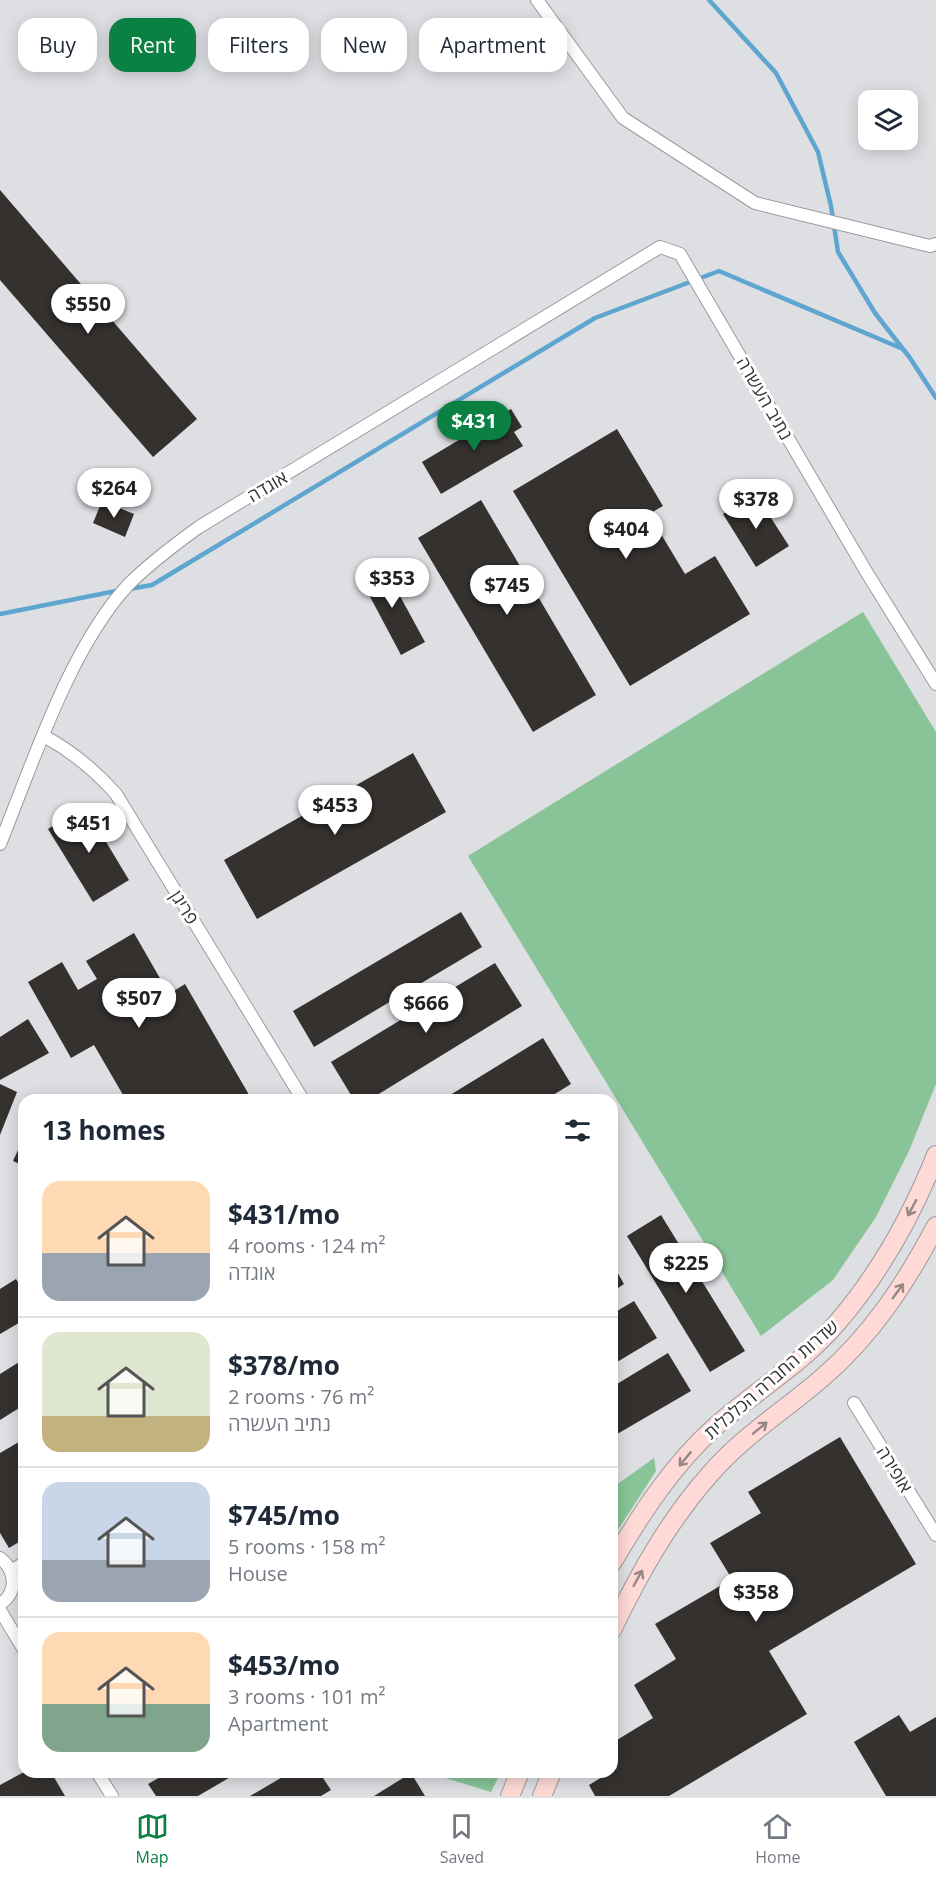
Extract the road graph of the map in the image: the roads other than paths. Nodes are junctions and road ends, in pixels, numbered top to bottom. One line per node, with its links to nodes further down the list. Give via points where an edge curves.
1 (537, 0): 2 (street, via 623,118 755,203 844,227 930,246)
2 (936, 244)
3 (660, 247): 4 (street, נתיב העשרה, via 680,254); 5 (street, אוגדה, via 164,552 127,586 97,627)
4 (936, 684)
5 (44, 736): 6 (street, אוגדה); 7 (street, פריגן, via 75,753 116,794)
6 (0, 844)
7 (299, 1094)
8 (936, 1155): 12 (main road, שדרות החברה הכלכלית, one-way to 12, via 917,1200 883,1261 837,1323 689,1453 647,1506)
9 (936, 1226): 18 (main road, שדרות החברה הכלכלית, one-way to 9, via 648,1560 694,1494 734,1450 859,1343 908,1277)
10 (854, 1403): 11 (street, אופירה)
11 (936, 1535)
12 (618, 1553)
13 (0, 1558): 15 (street)
14 (18, 1566): 15 (street)
15 (11, 1570): 16 (street, via 13,1587)
16 (0, 1604)
17 (0, 1610): 19 (street)
18 (618, 1618)
19 (18, 1640)
20 (102, 1778): 23 (street)
21 (518, 1778): 24 (main road)
22 (550, 1778): 25 (main road)
23 (112, 1796)
24 (510, 1796)
25 (542, 1796)

